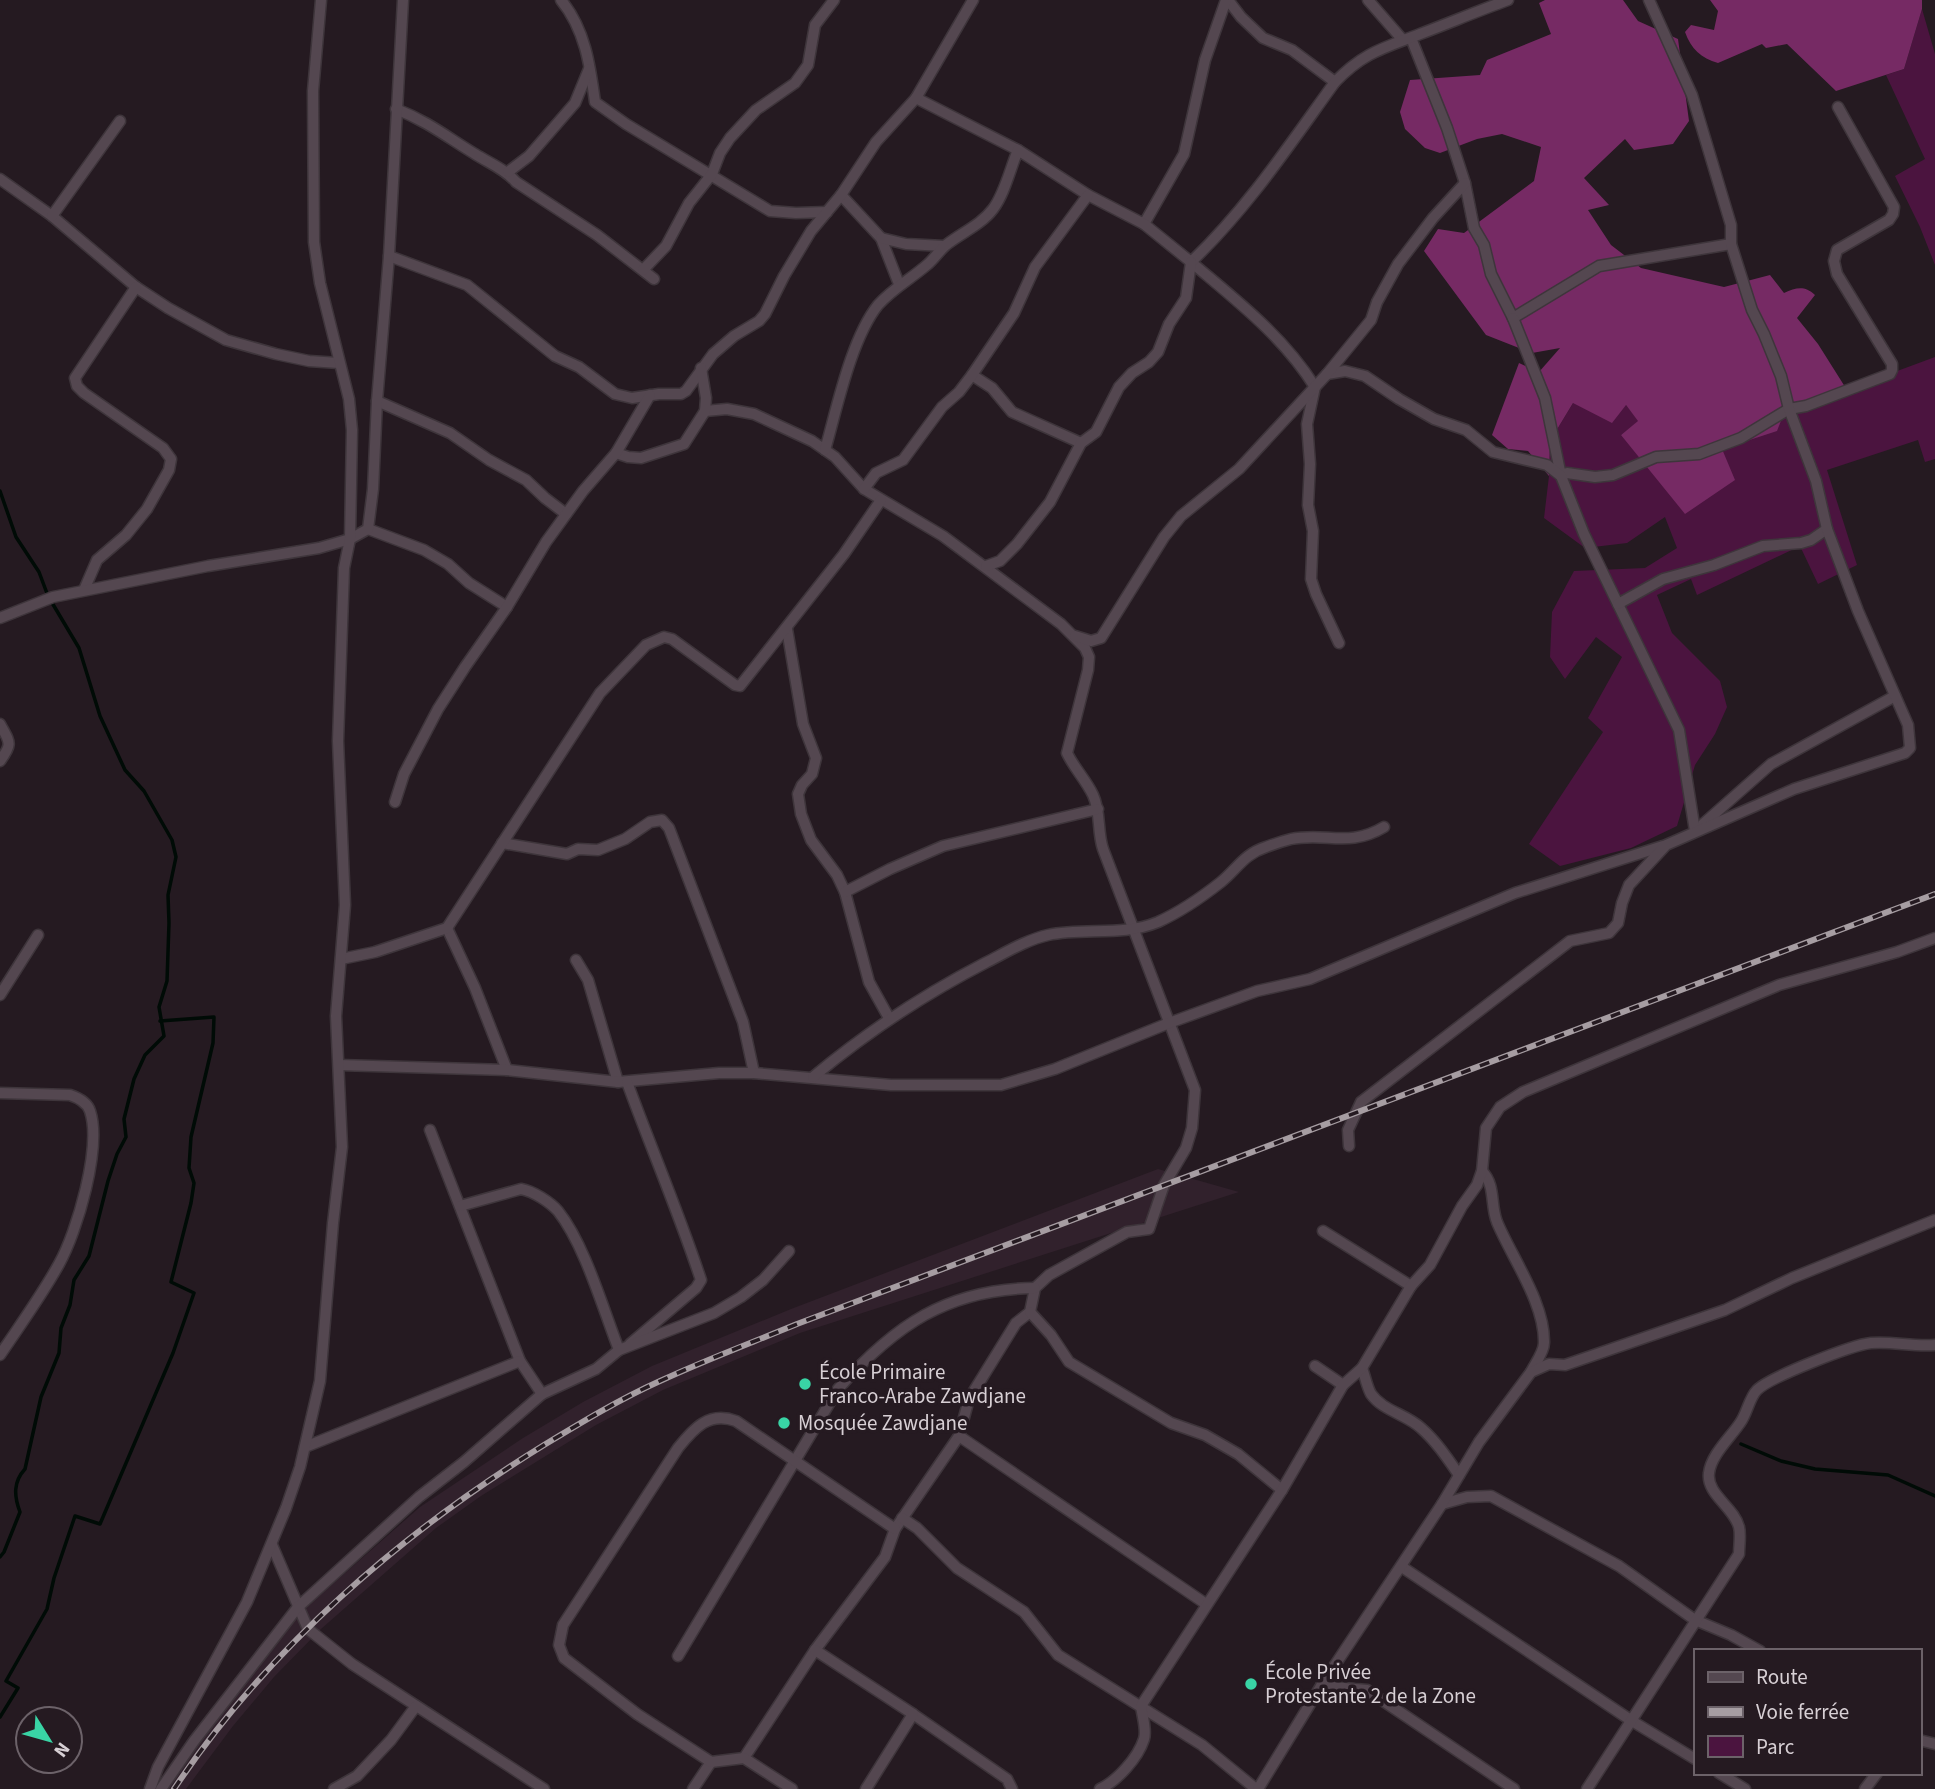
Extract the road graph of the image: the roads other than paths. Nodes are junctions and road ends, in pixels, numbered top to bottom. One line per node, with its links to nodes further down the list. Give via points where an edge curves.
1 (321, 0): 37 (street, via 313,91 314,242)
2 (403, 0): 15 (street)
3 (561, 0): 11 (street, via 572,14)
4 (834, 0): 19 (street, via 815,25 808,65 795,83 756,110 730,138)
5 (973, 0): 13 (street)
6 (1227, 0): 12 (street, via 1263,38 1292,50); 26 (street, via 1205,60 1184,154)
7 (1368, 0): 10 (street)
8 (1507, 0): 10 (street)
9 (1649, 0): 28 (street, via 1692,94 1731,225)
10 (1406, 39): 12 (street, via 1370,53); 21 (street, via 1447,128)
11 (590, 66): 18 (street, via 575,103 529,156); 19 (street, via 595,102)
12 (1335, 82): 31 (street, via 1242,208)
13 (916, 98): 17 (street); 23 (street, via 876,142)
14 (1838, 107): 44 (street, via 1894,207 1889,220 1838,250 1836,274 1892,370)
15 (396, 109): 18 (street); 30 (street)
16 (120, 121): 25 (street)
17 (1017, 150): 22 (street); 29 (street, via 993,209)
18 (508, 172): 32 (street)
19 (712, 174): 24 (street, via 770,211); 32 (street, via 689,203 666,246)
20 (0, 179): 25 (street)
21 (1465, 183): 36 (street, via 1474,228); 39 (street, via 1398,264 1371,320)
22 (1088, 194): 26 (street); 40 (street, via 1035,267 1014,313)
23 (841, 195): 24 (street); 27 (street)
24 (827, 212): 38 (street, via 811,231 765,314)
25 (52, 216): 35 (street)
26 (1144, 224): 31 (street)
27 (881, 238): 29 (street); 34 (street)
28 (1731, 244): 36 (street, via 1599,266); 44 (street)
29 (944, 246): 34 (street)
30 (389, 256): 42 (street, via 467,285 555,356 579,367 615,394 632,398); 43 (street)
31 (1191, 262): 41 (street, via 1269,328); 46 (street, via 1186,298 1157,352 1119,387 1096,432)
32 (643, 270): 33 (street)
33 (654, 279)
34 (899, 284): 47 (street, via 867,324)
35 (136, 287): 37 (street, via 226,340 298,359); 57 (street, via 75,379 84,393 163,448 171,459 170,470 126,535 97,560)
36 (1513, 318): 49 (street, via 1545,398)
37 (340, 363): 55 (street, via 352,430)
38 (701, 368): 42 (street, via 681,394); 45 (street)
39 (1327, 374): 41 (street); 49 (street, via 1365,376 1434,419 1466,430 1493,452 1547,465)
40 (972, 375): 46 (street, via 992,388 1012,412); 50 (street, via 903,460 876,473)
41 (1315, 387): 63 (street, via 1239,469 1181,516); 64 (street, via 1307,425 1311,579)
42 (650, 395): 48 (street)
43 (377, 401): 52 (street, via 450,433 526,480); 53 (street)
44 (1789, 409): 49 (street, via 1741,438 1699,454 1656,457 1613,475); 54 (street, via 1816,481)
45 (705, 411): 47 (street, via 754,414); 48 (street, via 689,438 677,448 642,458)
46 (1081, 443): 56 (street, via 1050,502 1000,561)
47 (825, 450): 50 (street)
48 (615, 453): 52 (street)
49 (1561, 476): 58 (street)
50 (864, 489): 51 (street)
51 (881, 500): 56 (street); 61 (street)
52 (566, 514): 59 (street)
53 (368, 529): 55 (street); 59 (street, via 424,550)
54 (1827, 529): 58 (street, via 1811,540 1763,546 1663,579); 66 (street)
55 (349, 539): 57 (street); 80 (street, via 338,741 345,905)
56 (986, 566): 62 (street)
57 (84, 590): 60 (street)
58 (1618, 604): 72 (street, via 1679,730)
59 (507, 607): 69 (street, via 438,709 404,774)
60 (2, 616)
61 (787, 629): 73 (street, via 740,686 672,639 664,637 646,645 600,693); 75 (street, via 803,724 816,758 812,774 798,794 798,804 811,840)
62 (1075, 636): 63 (street, via 1091,641); 65 (street)
63 (1101, 638): 65 (street)
64 (1339, 643)
65 (1089, 657): 70 (street, via 1067,753)
66 (1895, 696): 72 (street, via 1771,764); 72 (street, via 1911,740 1905,753 1794,789)
67 (0, 724): 68 (street, via 10,742)
68 (0, 761)
69 (395, 802)
70 (1098, 809): 75 (street, via 943,846); 77 (street, via 1100,838)
71 (1384, 827): 77 (street, via 1368,837 1293,839 1263,848 1190,904)
72 (1695, 831): 74 (street)
73 (502, 843): 76 (street); 87 (street, via 567,854 598,849 662,820 669,828 743,1022)
74 (1665, 845): 84 (street, via 1514,893 1310,979); 92 (street, via 1629,885 1618,923 1609,933 1570,941 1361,1102 1348,1129)
75 (845, 892): 83 (street, via 869,982)
76 (447, 928): 80 (street); 86 (street)
77 (1134, 929): 83 (street, via 1047,935 938,987); 84 (street)
78 (38, 935): 82 (street)
79 (1935, 938): 93 (street, via 1779,985 1523,1092 1500,1107 1486,1128)
80 (341, 959): 85 (street, via 336,1016)
81 (576, 960): 89 (street, via 588,980)
82 (0, 995)
83 (889, 1018): 88 (street)
84 (1169, 1023): 88 (street, via 1055,1069 1001,1085 891,1084); 99 (street, via 1191,1075 1194,1107 1186,1148 1164,1185 1149,1229 1127,1232 1049,1275)
85 (339, 1065): 86 (street); 111 (street, via 342,1147 320,1381)
86 (507, 1070): 89 (street)
87 (754, 1073): 88 (street); 89 (street)
88 (813, 1077)
89 (623, 1082): 102 (street, via 701,1280)
90 (0, 1093): 103 (street, via 79,1098 89,1109 92,1131 86,1185 60,1263)
91 (430, 1130): 94 (street)
92 (1349, 1146)
93 (1482, 1171): 98 (street, via 1430,1265); 107 (street, via 1492,1188 1496,1219 1540,1317 1545,1345)
94 (460, 1206): 102 (street, via 521,1189 557,1210); 104 (street)
95 (1935, 1220): 107 (street, via 1791,1278 1726,1310 1565,1365 1549,1364)
96 (1323, 1231): 98 (street)
97 (789, 1251): 102 (street, via 763,1280 714,1313)
98 (1411, 1286): 106 (street)
99 (1035, 1288): 100 (street); 112 (street, via 996,1289 937,1308 887,1340 838,1389)
100 (1030, 1312): 110 (street, via 1016,1322 969,1399); 114 (street, via 1069,1362 1171,1423 1238,1454)
101 (1935, 1345): 122 (street, via 1871,1343 1849,1348 1782,1374 1756,1391 1742,1421 1711,1462 1708,1475 1712,1489 1732,1510 1740,1528 1739,1554)
102 (624, 1348): 109 (street, via 596,1369)
103 (0, 1355)
104 (520, 1362): 109 (street); 111 (street)
105 (1315, 1366): 108 (street)
106 (1362, 1368): 108 (street); 113 (street, via 1371,1394 1387,1409 1420,1427)
107 (1531, 1372): 113 (street)
108 (1343, 1385): 114 (street)
109 (542, 1394): 121 (street)
110 (959, 1436): 116 (street); 120 (street)
111 (305, 1447): 118 (street)
112 (795, 1461): 117 (street); 125 (street); 133 (street, via 725,1417 704,1422 678,1448 563,1625 559,1645 564,1658 637,1714)
113 (1459, 1475): 115 (street)
114 (1282, 1490): 120 (street)
115 (1442, 1504): 119 (street); 122 (street, via 1492,1496 1619,1566)
116 (902, 1518): 117 (street); 128 (street, via 957,1568 1024,1612 1058,1655)
117 (895, 1529): 124 (street, via 885,1557)
118 (272, 1545): 121 (street); 136 (street)
119 (1402, 1567): 126 (street); 130 (street)
120 (1206, 1604): 128 (street)
121 (298, 1607): 127 (street, via 308,1629); 137 (street)
122 (1695, 1620): 123 (street); 130 (street)
123 (1757, 1649)
124 (815, 1650): 129 (street); 131 (street)
125 (678, 1656)
126 (1321, 1686): 145 (street); 146 (street, via 1367,1690)
127 (416, 1706): 138 (street, via 357,1776); 139 (street)
128 (1141, 1706): 144 (street, via 1145,1738 1132,1760); 145 (street, via 1202,1745)
129 (913, 1714): 135 (street); 142 (street)
130 (1632, 1721): 132 (street); 147 (street)
131 (744, 1758): 133 (street); 141 (street)
132 (1694, 1758)
133 (711, 1762): 140 (street)
134 (1722, 1775): 148 (street)
135 (1009, 1784): 143 (street)
136 (150, 1789)
137 (162, 1789)
138 (334, 1789)
139 (544, 1789)
140 (693, 1789)
141 (792, 1789)
142 (866, 1789)
143 (1000, 1789)
144 (1100, 1789)
145 (1257, 1789)
146 (1514, 1789)
147 (1587, 1789)
148 (1745, 1789)

